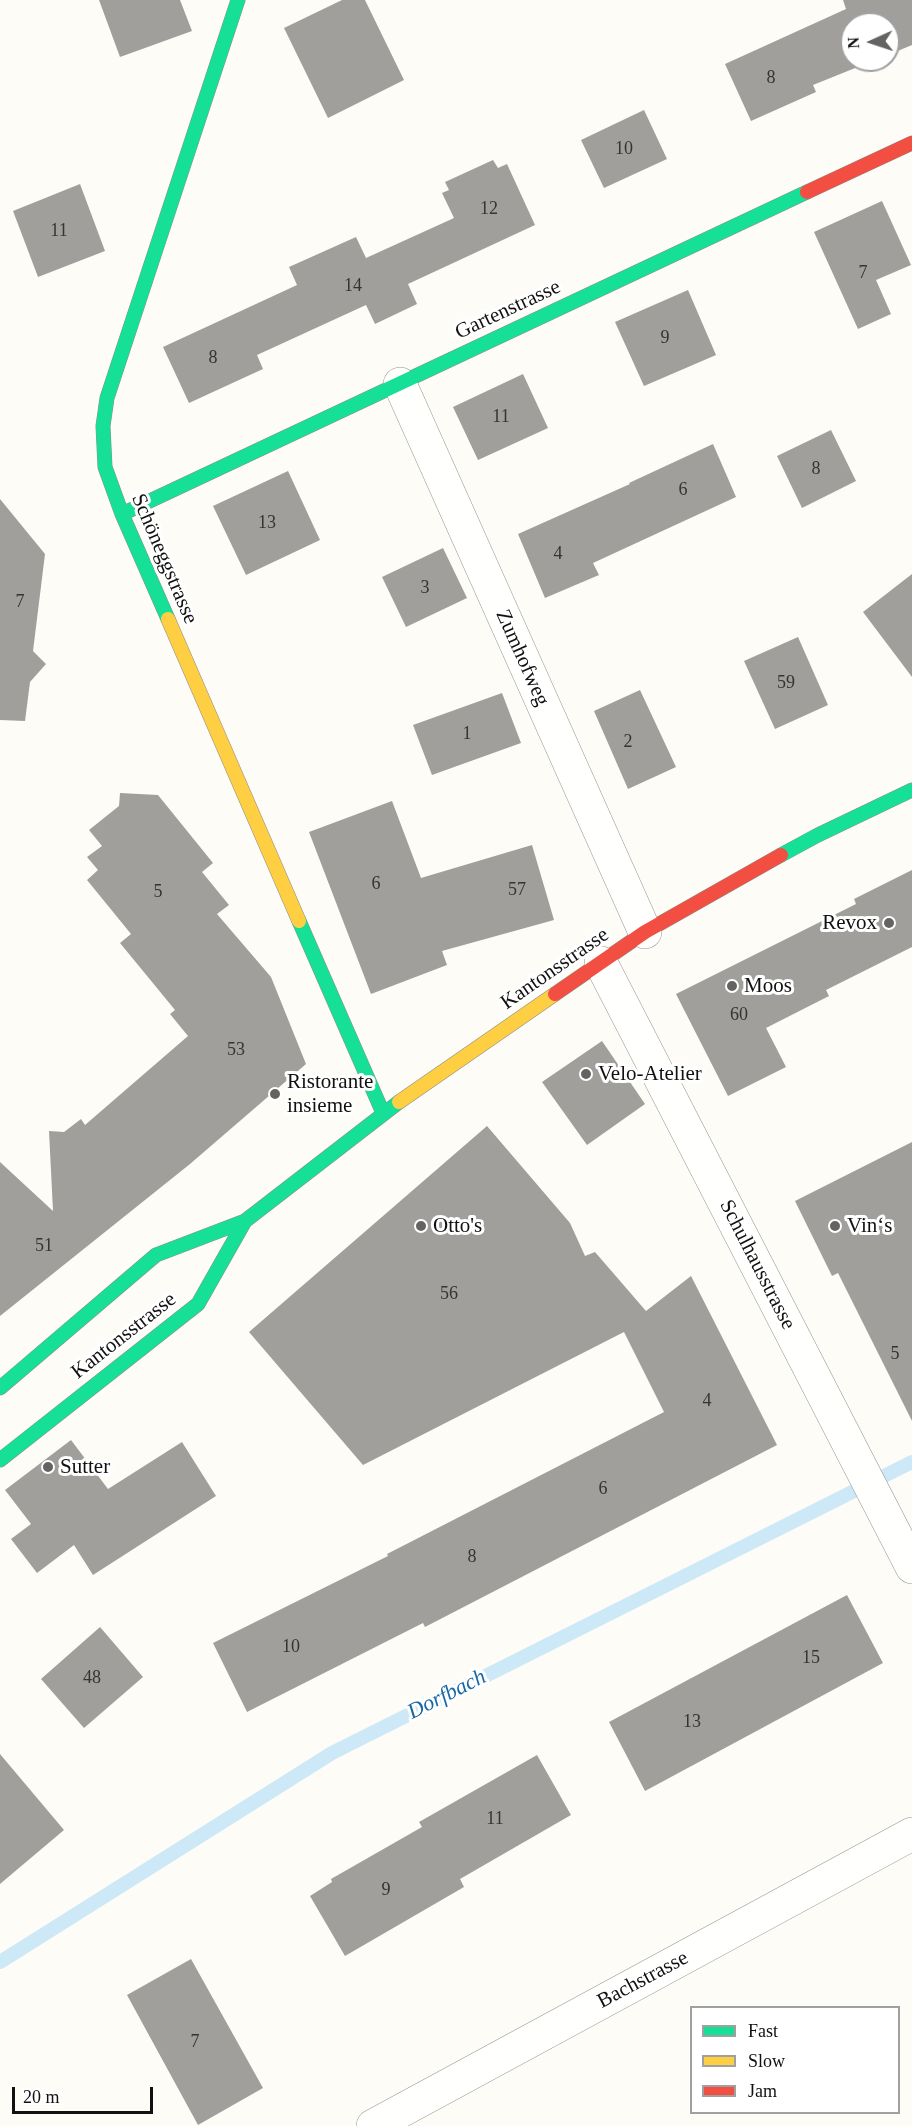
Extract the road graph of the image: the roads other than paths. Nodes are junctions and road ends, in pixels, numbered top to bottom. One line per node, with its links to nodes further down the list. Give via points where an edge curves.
1 (238, 0): 4 (street, Schöneggstrasse, via 107,398 103,426 105,467)
2 (912, 143): 3 (street, Gartenstrasse)
3 (400, 384): 4 (street, Gartenstrasse); 6 (street, Zumhofweg)
4 (122, 514): 8 (street, Schöneggstrasse)
5 (912, 790): 6 (street, Kantonsstrasse, via 818,835)
6 (645, 932): 7 (street, Kantonsstrasse)
7 (601, 963): 8 (street, Kantonsstrasse); 12 (street, Schulhausstrasse)
8 (383, 1113): 9 (street, Kantonsstrasse)
9 (245, 1221): 10 (street, Kantonsstrasse, via 156,1255); 11 (street, Kantonsstrasse, via 198,1304)
10 (0, 1388)
11 (0, 1460)
12 (912, 1567)
13 (912, 1834): 14 (street, Bachstrasse)
14 (373, 2126)

